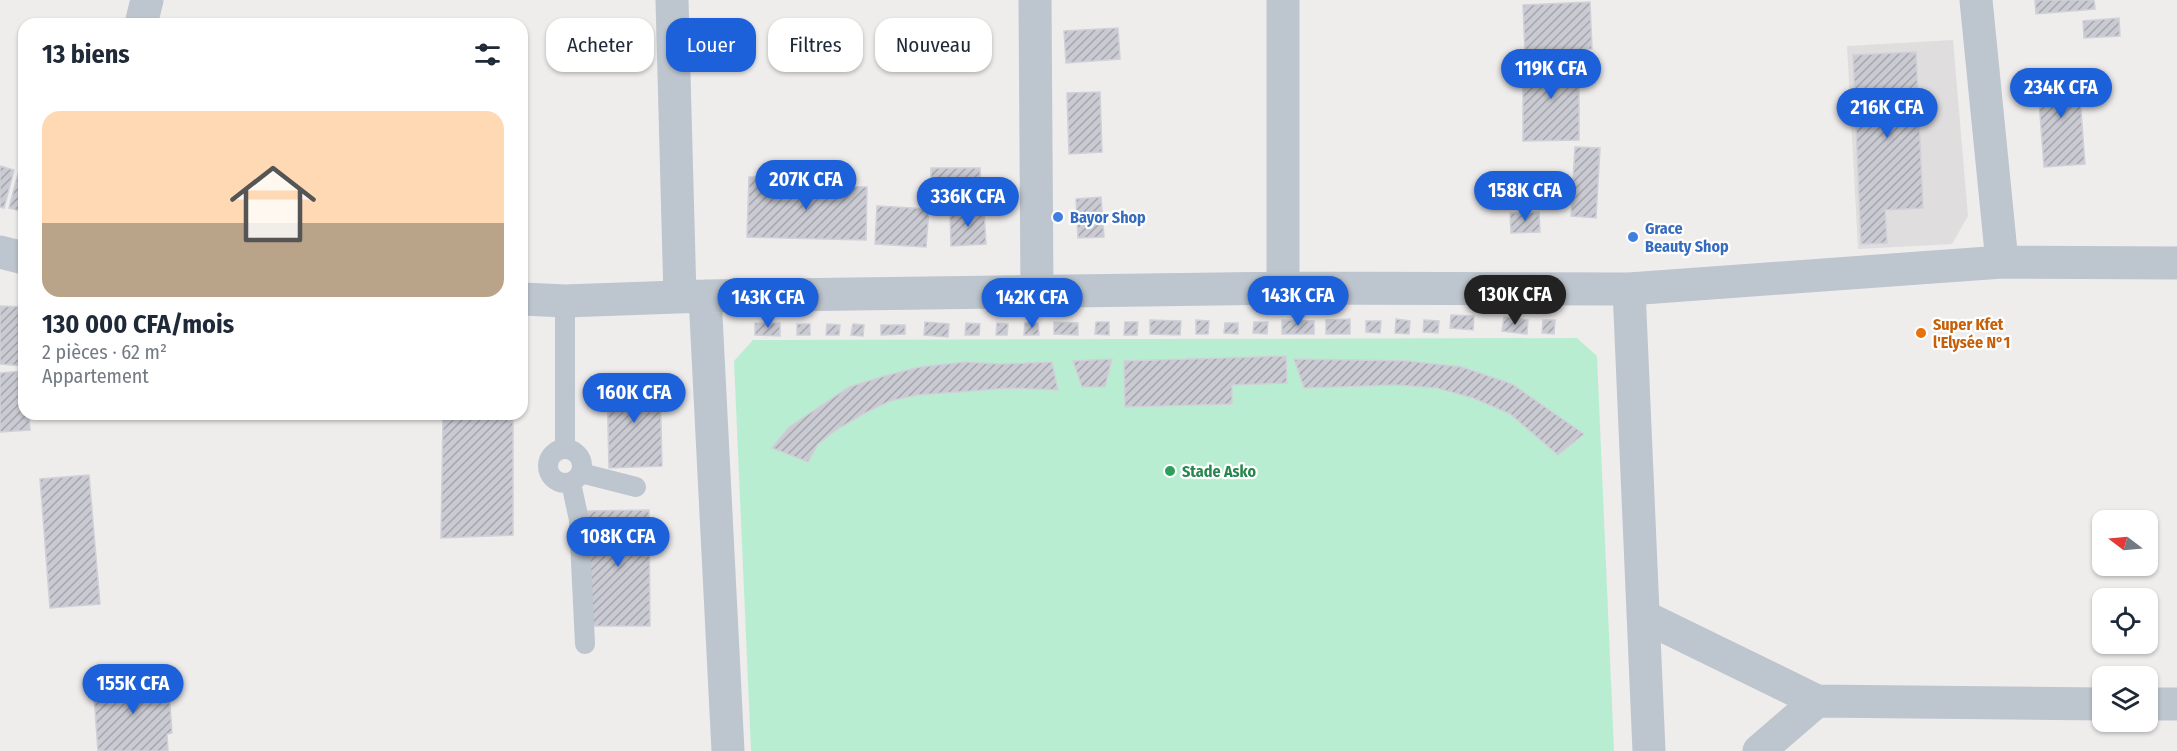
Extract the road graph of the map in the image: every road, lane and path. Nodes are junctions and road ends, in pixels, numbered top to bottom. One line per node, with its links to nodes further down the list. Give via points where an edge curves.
1 (147, 0): 6 (street)
2 (672, 0): 14 (street)
3 (1035, 0): 13 (street)
4 (1283, 0): 11 (street)
5 (1976, 0): 9 (street)
6 (142, 18)
7 (0, 252): 8 (street)
8 (18, 256)
9 (2002, 262): 10 (street); 12 (street)
10 (2177, 263)
11 (1283, 288): 12 (street); 13 (street)
12 (1629, 289): 20 (street)
13 (1037, 291): 14 (street)
14 (692, 297): 16 (street); 26 (street)
15 (528, 299): 16 (street)
16 (565, 301): 17 (lane)
17 (565, 449): 18 (lane, via 577,454 582,467); 18 (lane, via 549,459 548,473 564,484)
18 (576, 478): 19 (lane); 21 (lane)
19 (636, 488)
20 (1643, 616): 22 (street); 27 (street)
21 (585, 644)
22 (1817, 701): 23 (street); 28 (street)
23 (2092, 704)
24 (2158, 704): 25 (street)
25 (2177, 704)
26 (728, 751)
27 (1649, 751)
28 (1759, 751)

